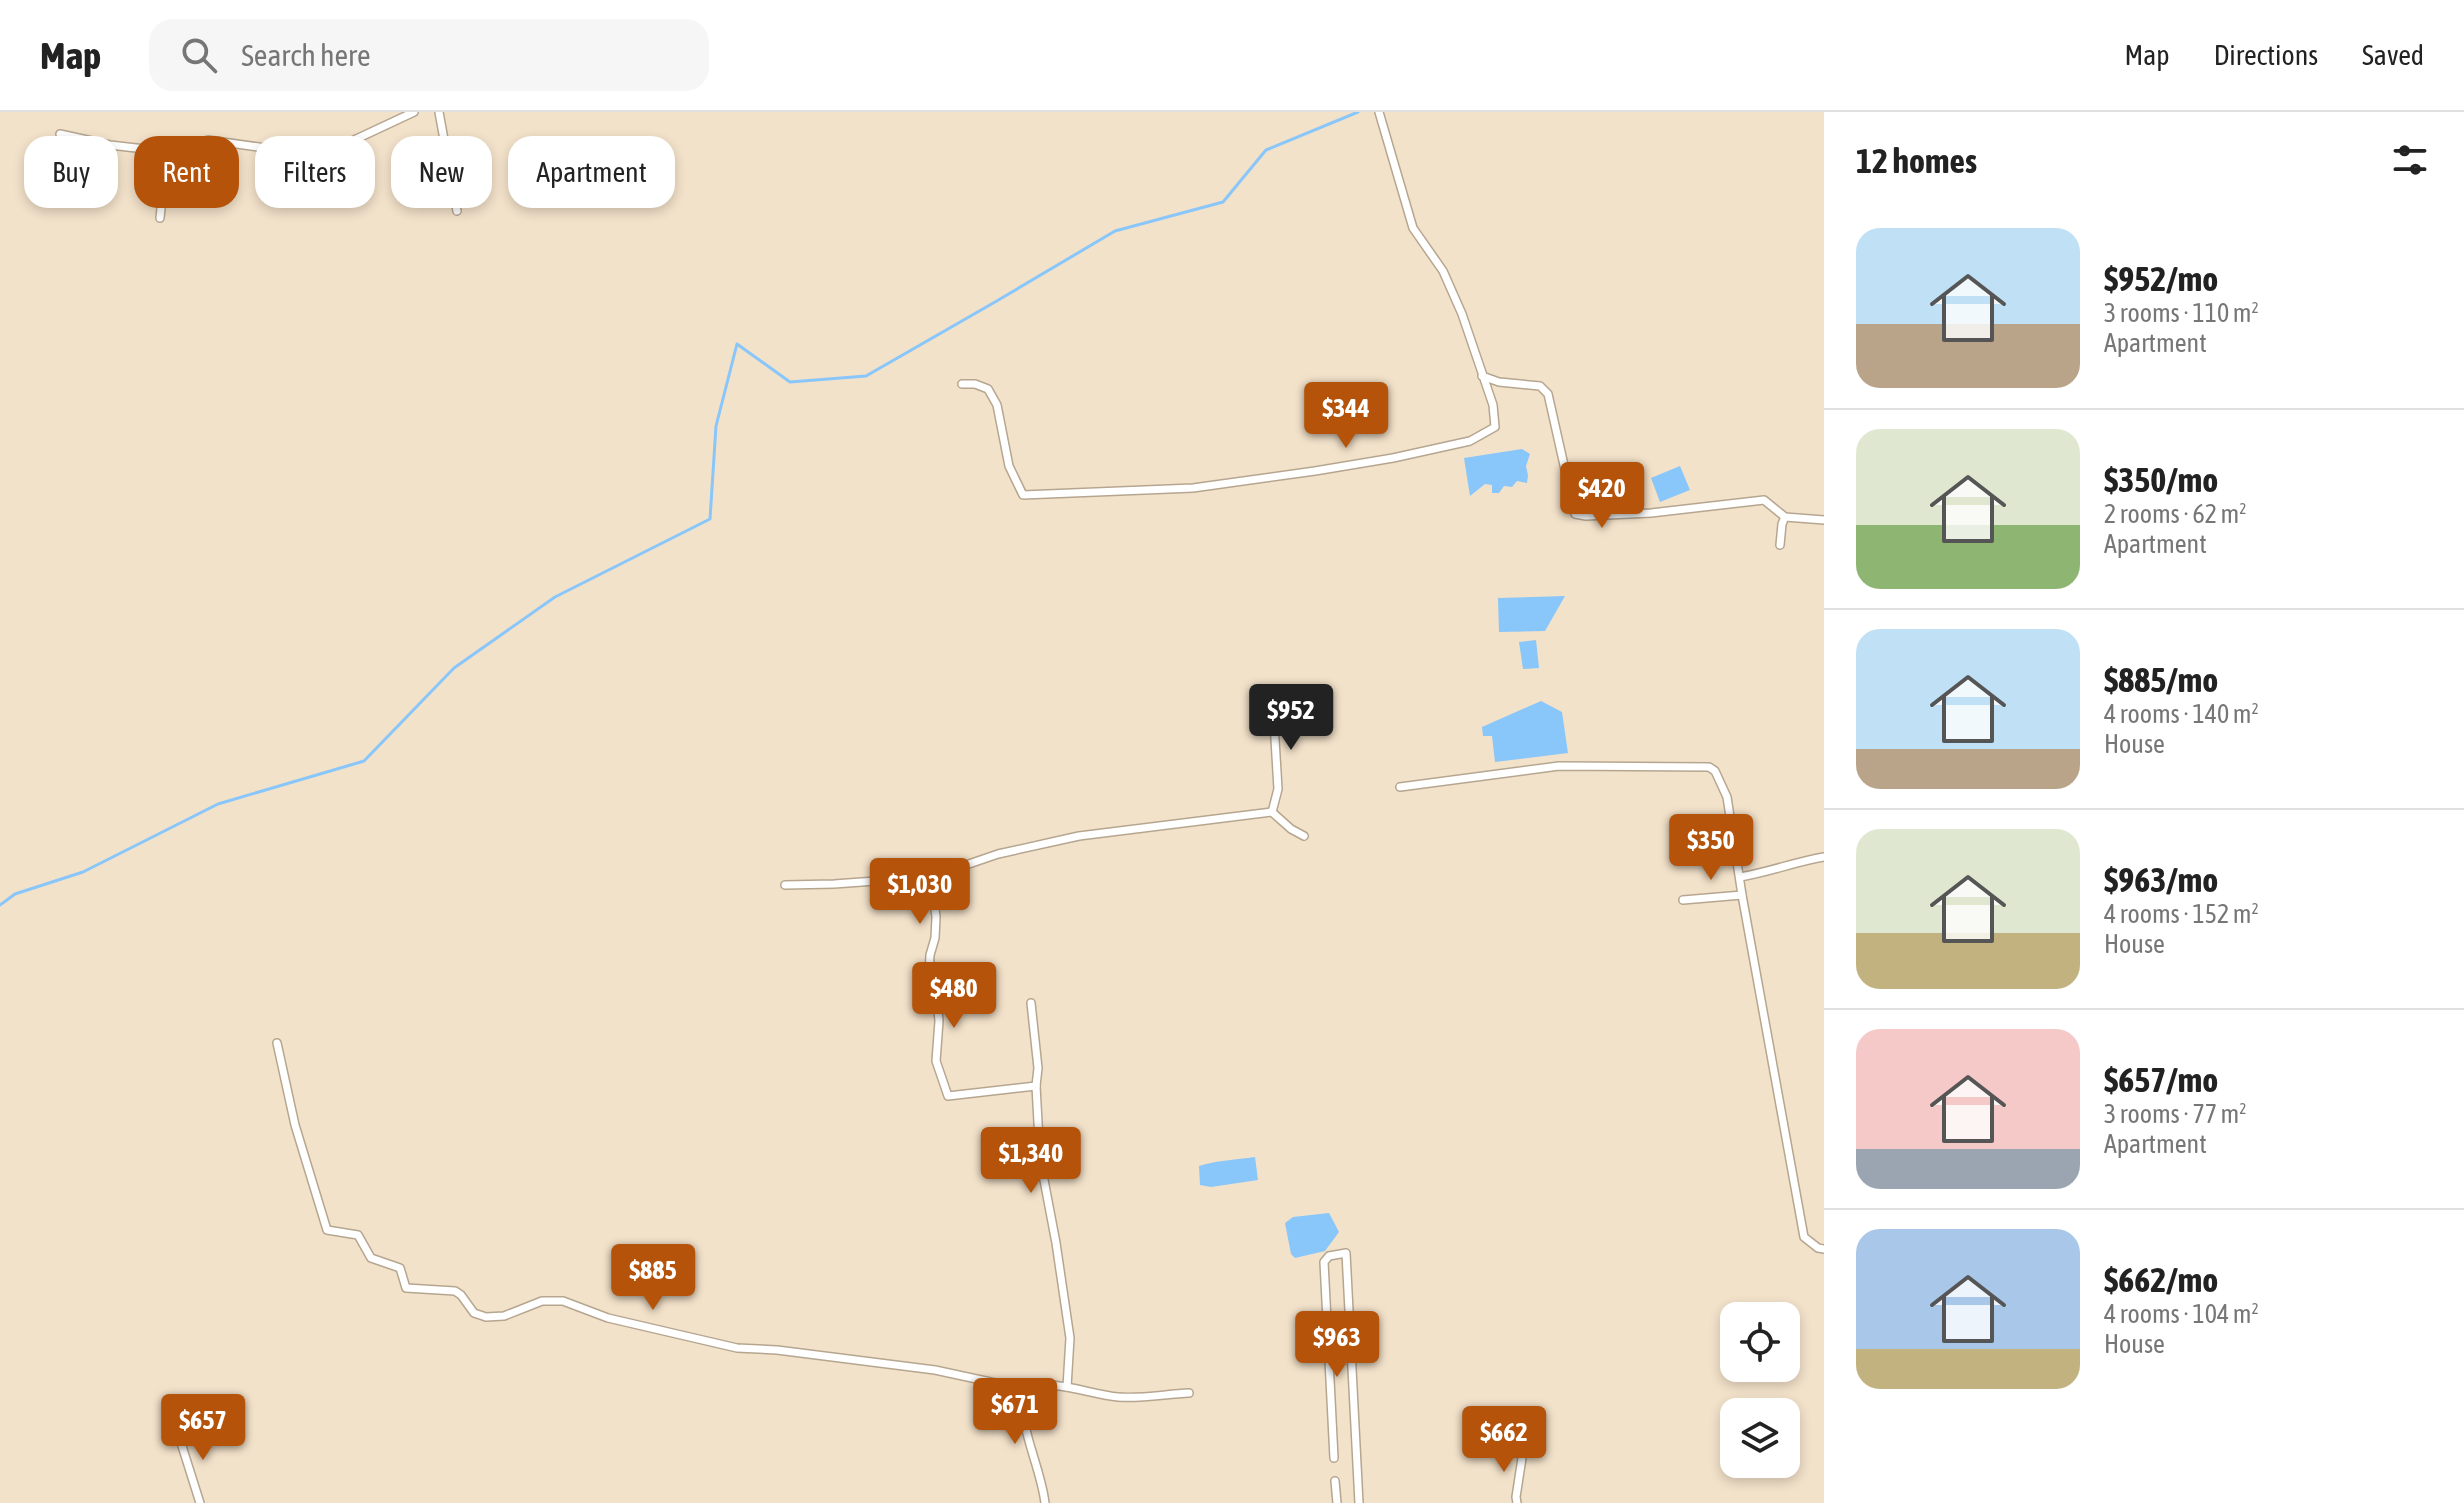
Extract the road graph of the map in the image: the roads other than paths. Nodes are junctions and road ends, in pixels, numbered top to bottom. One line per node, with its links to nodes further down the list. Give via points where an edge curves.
1 (414, 112): 5 (street, via 319,150)
2 (439, 112): 8 (street)
3 (1379, 112): 10 (street, via 1413,228 1443,271)
4 (60, 134): 6 (street)
5 (239, 144)
6 (134, 148)
7 (161, 208): 9 (street)
8 (457, 211)
9 (160, 218)
10 (1482, 376): 11 (street, via 1495,427 1470,441 1331,469 1193,488 1023,495 1009,466 997,405 988,389); 12 (street, via 1540,386 1548,394 1575,514 1651,513 1764,500)
11 (962, 384)
12 (1785, 517): 13 (street); 14 (street)
13 (1824, 520)
14 (1780, 545)
15 (1272, 689): 17 (street, via 1278,789)
16 (1400, 787): 21 (street, via 1559,766 1709,767 1727,797)
17 (1272, 812): 18 (street); 20 (street, via 1079,836 998,854)
18 (1304, 836)
19 (1824, 857): 21 (street)
20 (931, 877): 22 (street); 27 (street, via 936,917 929,974 939,1021 936,1061 948,1096)
21 (1740, 877): 23 (street)
22 (785, 885)
23 (1742, 895): 24 (street); 28 (street, via 1804,1237)
24 (1683, 900)
25 (1031, 1003): 27 (street)
26 (277, 1043): 30 (street, via 327,1230 358,1235 371,1258 400,1268 406,1288 455,1291 474,1313 486,1317 542,1301 563,1301 608,1318 737,1348 935,1370)
27 (1036, 1086): 29 (street, via 1040,1159 1070,1338)
28 (1824, 1249)
29 (1067, 1387): 30 (street); 31 (street, via 1119,1397)
30 (1023, 1389): 37 (street, via 1026,1428)
31 (1189, 1393)
32 (177, 1430): 36 (street)
33 (1524, 1445): 40 (street)
34 (1334, 1458): 39 (street, via 1324,1262 1346,1253)
35 (1335, 1481): 38 (street)
36 (200, 1503)
37 (1045, 1503)
38 (1337, 1503)
39 (1359, 1503)
40 (1517, 1503)

